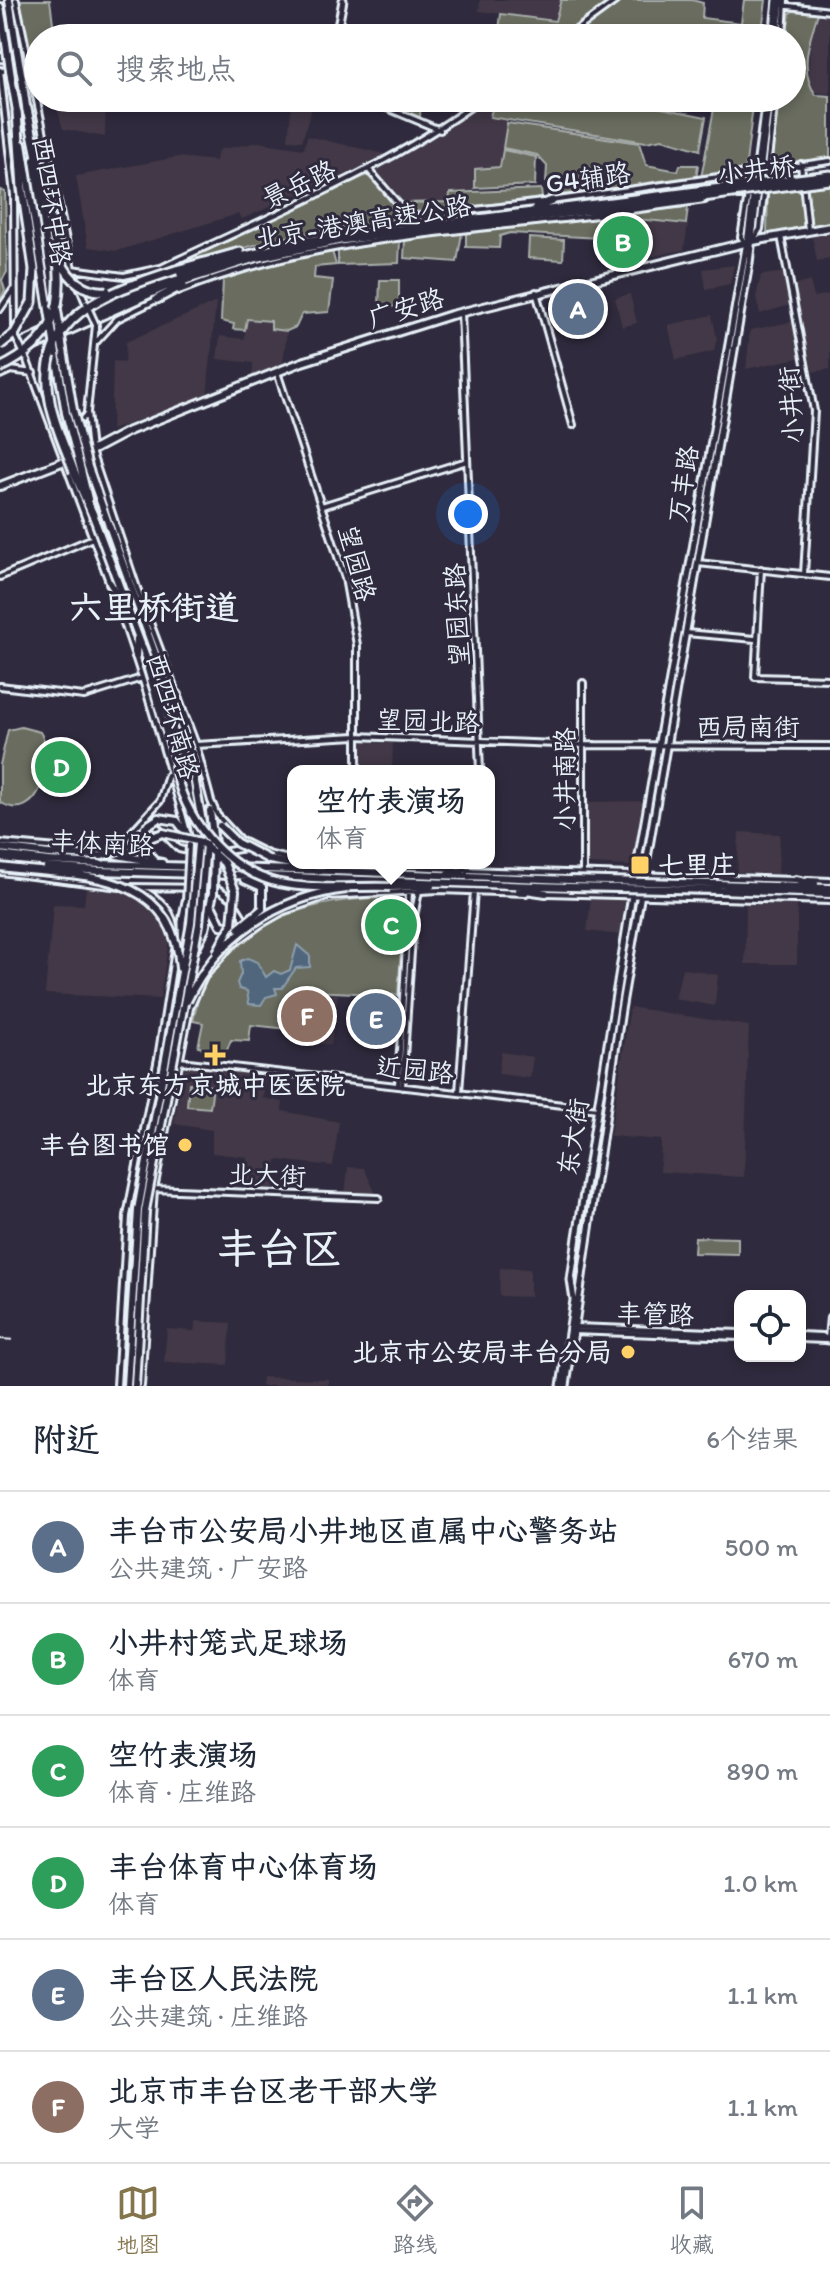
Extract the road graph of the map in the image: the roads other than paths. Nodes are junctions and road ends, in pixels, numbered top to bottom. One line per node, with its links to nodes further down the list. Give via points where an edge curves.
1 (9, 0): 18 (highway, 西四环中路, bridge)
2 (16, 0): 11 (street, 西四环中路)
3 (341, 0): 8 (main road)
4 (617, 0): 9 (street)
5 (782, 2): 7 (street); 10 (main road)
6 (0, 7): 12 (highway, 西四环中路)
7 (830, 11)
8 (337, 24)
9 (584, 24)
10 (779, 24)
11 (24, 44)
12 (3, 45): 13 (street); 19 (highway, 西四环中路, bridge)
13 (24, 51)
14 (0, 58): 15 (street)
15 (24, 62)
16 (0, 71): 17 (street); 50 (street, 西四环中路, via 14,195)
17 (24, 73)
18 (24, 91)
19 (17, 112): 55 (highway, 西四环中路); 60 (highway, bridge, via 34,269 32,302 15,333)
20 (27, 112): 55 (highway, 西四环中路)
21 (28, 112): 45 (highway)
22 (37, 112): 48 (street, 西四环中路)
23 (397, 112): 27 (street)
24 (464, 112): 27 (street, 景岳路)
25 (768, 112): 31 (main road, 万丰路)
26 (768, 112): 31 (street)
27 (440, 130): 30 (street, 景岳路)
28 (830, 161): 29 (street, G4辅路)
29 (801, 164): 31 (street, G4辅路); 41 (street)
30 (370, 171): 36 (street, G4辅路, via 405,212 417,217); 48 (street, 景岳路, via 149,272 124,276)
31 (760, 172): 32 (street, G4辅路); 35 (main road, 万丰路); 44 (main road, 万丰路)
32 (738, 176): 35 (street); 36 (street, G4辅路)
33 (830, 178): 34 (highway, 小井桥, bridge)
34 (704, 193): 37 (highway, 北京-港澳高速公路); 38 (highway, 北京-港澳高速公路)
35 (748, 195): 39 (street); 44 (main road, 万丰路)
36 (552, 201): 38 (highway)
37 (580, 210): 39 (highway); 49 (highway, 北京-港澳高速公路, via 340,240)
38 (523, 212): 43 (highway, 北京-港澳高速公路)
39 (609, 213): 53 (street, via 340,247 219,276)
40 (830, 227): 41 (highway, 广安路)
41 (808, 230): 42 (highway, 广安路)
42 (781, 236): 44 (highway, 广安路); 86 (street, 小井街, via 814,411)
43 (305, 241): 51 (highway, bridge, via 219,256); 61 (highway, 北京-港澳高速公路, via 221,262 106,305)
44 (749, 242): 46 (main road, 万丰路); 47 (main road, 万丰路); 52 (highway, 广安路)
45 (57, 252): 51 (highway, bridge, via 74,281 101,292); 63 (highway, bridge, via 60,293 50,326 30,351)
46 (742, 260): 47 (main road); 67 (main road, 万丰路)
47 (749, 263): 68 (main road, 万丰路)
48 (72, 269): 57 (street, 西四环中路, bridge)
49 (218, 269): 53 (highway); 62 (highway, 北京-港澳高速公路, via 124,304)
50 (14, 288): 54 (street); 58 (street, 西四环中路)
51 (115, 290): 78 (highway, bridge, via 73,318 51,359 49,399)
52 (536, 292): 56 (highway, 广安路); 72 (street)
53 (157, 299): 59 (street, via 117,319)
54 (0, 309)
55 (53, 309): 69 (highway, bridge); 69 (highway, 西四环中路, bridge, via 56,354)
56 (461, 312): 64 (highway, 广安路); 75 (street, 望园东路)
57 (96, 325): 59 (street, 西四环南路)
58 (16, 338): 65 (street, 西四环南路, bridge)
59 (97, 341): 70 (street, 西四环南路)
60 (0, 345)
61 (4, 353)
62 (0, 361)
63 (0, 368)
64 (277, 372): 74 (highway, 广安路); 80 (street, 望园路)
65 (33, 373): 66 (street, via 22,369); 71 (street, 西四环南路)
66 (0, 375)
67 (721, 380): 68 (main road, via 719,410); 73 (main road, 万丰路)
68 (724, 410): 77 (main road, 万丰路)
69 (70, 412): 78 (highway, 西四环南路, bridge)
70 (87, 412): 71 (street, via 75,427); 74 (street, 西四环南路)
71 (50, 425): 76 (street, 西四环南路)
72 (573, 425)
73 (712, 432): 77 (main road, via 718,434); 107 (main road, 万丰路)
74 (91, 451): 76 (highway, 广安路, via 79,460); 85 (street, 西四环南路)
75 (467, 461): 80 (street); 104 (street, 望园东路)
76 (62, 462): 79 (highway, 广安路); 82 (street, 西四环南路)
77 (716, 465): 83 (main road, 万丰路)
78 (81, 470): 81 (highway); 90 (highway, 西四环南路)
79 (0, 486)
80 (322, 506): 103 (street, 望园路, via 344,572 356,636)
81 (93, 515): 91 (highway, 西四环南路)
82 (93, 538): 87 (street); 89 (street, 西四环南路)
83 (698, 563): 84 (street); 92 (main road, 万丰路)
84 (761, 569): 86 (street); 94 (street)
85 (131, 572): 90 (highway); 102 (street, 西四环南路)
86 (804, 574): 88 (street)
87 (0, 577)
88 (830, 577)
89 (110, 583): 91 (highway); 95 (street, 西四环南路)
90 (135, 598): 99 (highway, 西四环南路)
91 (130, 615): 93 (highway, 西四环南路)
92 (686, 633): 94 (street); 107 (main road, 万丰路)
93 (138, 636): 95 (highway); 96 (highway, 西四环南路)
94 (755, 639): 98 (street, via 755,677)
95 (136, 656): 97 (street, 西四环南路)
96 (146, 658): 116 (highway, 西四环南路, via 181,751); 156 (highway, bridge, via 178,790 211,839 251,872 290,884)
97 (142, 678): 101 (street, via 84,696); 111 (street, 西四环南路)
98 (830, 679)
99 (164, 680): 102 (highway); 112 (highway, 西四环南路)
100 (583, 683): 106 (street, 小井南路)
101 (0, 686)
102 (178, 695): 105 (street, 西四环南路)
103 (356, 736): 104 (street, 望园北路); 105 (street, 望园北路); 109 (street, 望园路)
104 (481, 740): 106 (street, 望园北路); 110 (street, 望园东路)
105 (196, 745): 118 (street, 西四环南路, via 217,815)
106 (583, 745): 107 (street, 望园北路); 144 (street, 小井南路)
107 (663, 745): 108 (street, 西局南街); 146 (main road, 万丰路); 148 (main road, 万丰路)
108 (830, 746)
109 (357, 765)
110 (480, 765)
111 (168, 771): 114 (street, via 163,797); 115 (street, 西四环南路)
112 (201, 799): 113 (highway); 116 (highway, 西四环南路)
113 (210, 811): 116 (highway); 126 (highway, bridge, via 248,851)
114 (146, 816): 118 (street, via 186,853); 121 (street, via 124,843)
115 (188, 835): 124 (highway, bridge, via 177,821 159,818 145,827 142,846); 168 (street, 西四环南路, bridge)
116 (206, 844): 169 (highway, bridge); 175 (highway, 西四环南路, bridge); 177 (highway, 西四环南路, bridge)
117 (0, 846): 119 (street, 丰体南路); 123 (highway)
118 (251, 848): 125 (street)
119 (72, 851): 120 (street, 丰体南路); 151 (street)
120 (84, 852): 121 (street, 丰体南路); 153 (street)
121 (103, 853): 124 (highway)
122 (0, 855): 123 (highway, 丰体南路)
123 (48, 861): 127 (highway, 丰体南路); 129 (highway, 丰体南路, bridge); 172 (highway, bridge, via 102,856 163,833 201,842 224,863 235,891 232,924)
124 (157, 862): 128 (highway)
125 (287, 864)
126 (287, 865)
127 (0, 867): 151 (street, 丰体南路); 175 (highway, bridge, via 104,879 138,892 163,913 174,931)
128 (181, 867): 129 (highway, 丰体南路); 139 (highway, 丰体南路)
129 (99, 868): 139 (highway, 丰体南路)
130 (287, 868): 139 (highway)
131 (287, 869): 141 (highway)
132 (301, 869): 142 (highway, bridge)
133 (301, 869): 142 (highway, bridge)
134 (315, 869): 167 (street)
135 (316, 869): 166 (street, via 317,886)
136 (446, 869): 137 (street)
137 (464, 870): 138 (street); 143 (highway)
138 (476, 870): 140 (street)
139 (201, 871): 141 (highway)
140 (492, 871): 144 (street); 147 (highway)
141 (225, 875): 169 (highway, bridge, via 258,883 265,893 262,909 239,928 226,928 216,921)
142 (334, 875): 143 (highway); 152 (highway)
143 (439, 875): 147 (highway)
144 (583, 875): 145 (street)
145 (604, 876): 148 (street); 163 (street, via 608,886)
146 (644, 876): 148 (street); 149 (street); 165 (main road, 万丰路)
147 (503, 877): 154 (highway)
148 (636, 877): 165 (main road, 万丰路)
149 (796, 880): 150 (street); 164 (highway)
150 (830, 881)
151 (70, 882): 153 (street, 丰体南路)
152 (448, 883): 155 (highway); 156 (highway)
153 (82, 884): 158 (street, 丰体南路)
154 (569, 884): 155 (highway); 157 (highway, bridge)
155 (492, 885): 162 (highway)
156 (390, 887): 172 (highway, bridge, via 299,899 264,916)
157 (719, 887): 164 (highway); 164 (highway)
158 (139, 888): 170 (street, 丰体南路, via 217,888 231,898); 176 (street, via 162,901 173,919)
159 (419, 891): 160 (street, 西四环南路); 161 (street, 西四环南路); 179 (street)
160 (474, 891): 162 (street, 西四环南路); 180 (street)
161 (409, 892): 166 (street, 西四环南路); 179 (street)
162 (546, 893): 163 (street, 西四环南路)
163 (595, 894): 165 (street, 西四环南路)
164 (830, 894): 165 (street, 西四环南路)
165 (636, 895): 181 (main road, 东大街); 188 (main road, 东大街)
166 (328, 896): 167 (street, 西四环南路)
167 (312, 900): 170 (street, 西四环南路)
168 (186, 901): 173 (main road, 西四环南路)
169 (211, 901): 171 (highway)
170 (252, 931): 177 (street, 西四环南路, via 204,977)
171 (195, 949): 174 (main road, 西四环南路)
172 (217, 952): 177 (highway, bridge, via 195,982)
173 (183, 958): 176 (street, 西四环南路); 182 (main road, 西四环南路)
174 (189, 976): 177 (main road); 183 (main road, 西四环南路)
175 (180, 977): 185 (highway, 西四环南路, bridge)
176 (171, 980): 182 (street, 西四环南路)
177 (187, 1008): 178 (street, 西四环南路); 185 (highway, 西四环南路, bridge)
178 (180, 1061): 179 (street, 近园路); 183 (street, 西四环南路)
179 (400, 1086): 180 (street, 近园路)
180 (459, 1092): 181 (street, 近园路)
181 (598, 1109): 189 (main road, 东大街)
182 (138, 1187): 183 (street, 北大街); 185 (main road, 西四环南路); 198 (street, 西四环南路, via 124,1244)
183 (151, 1189): 184 (street, 北大街); 185 (main road, 西四环南路); 200 (street, 西四环南路)
184 (379, 1198)
185 (141, 1211): 186 (highway, 西四环南路, bridge); 187 (main road, 西四环南路)
186 (142, 1240): 200 (main road, 西四环南路); 203 (highway, 西四环南路, bridge)
187 (133, 1266): 199 (main road, 西四环南路); 202 (highway, 西四环南路, bridge)
188 (580, 1281): 189 (main road); 192 (main road, 东大街)
189 (572, 1282): 192 (main road, 东大街)
190 (830, 1317): 197 (street)
191 (643, 1329): 192 (street); 193 (street); 194 (street)
192 (573, 1330): 193 (street, 丰管路); 205 (main road, 东大街)
193 (653, 1334): 195 (street, 丰管路)
194 (734, 1335)
195 (734, 1335)
196 (806, 1337): 197 (street)
197 (829, 1340)
198 (119, 1361): 199 (street); 201 (street, 西四环南路)
199 (128, 1361): 200 (street); 202 (main road, 西四环南路)
200 (139, 1362): 203 (main road, 西四环南路); 204 (street, 西四环南路)
201 (117, 1386)
202 (127, 1386)
203 (135, 1386)
204 (141, 1386)
205 (564, 1386)

